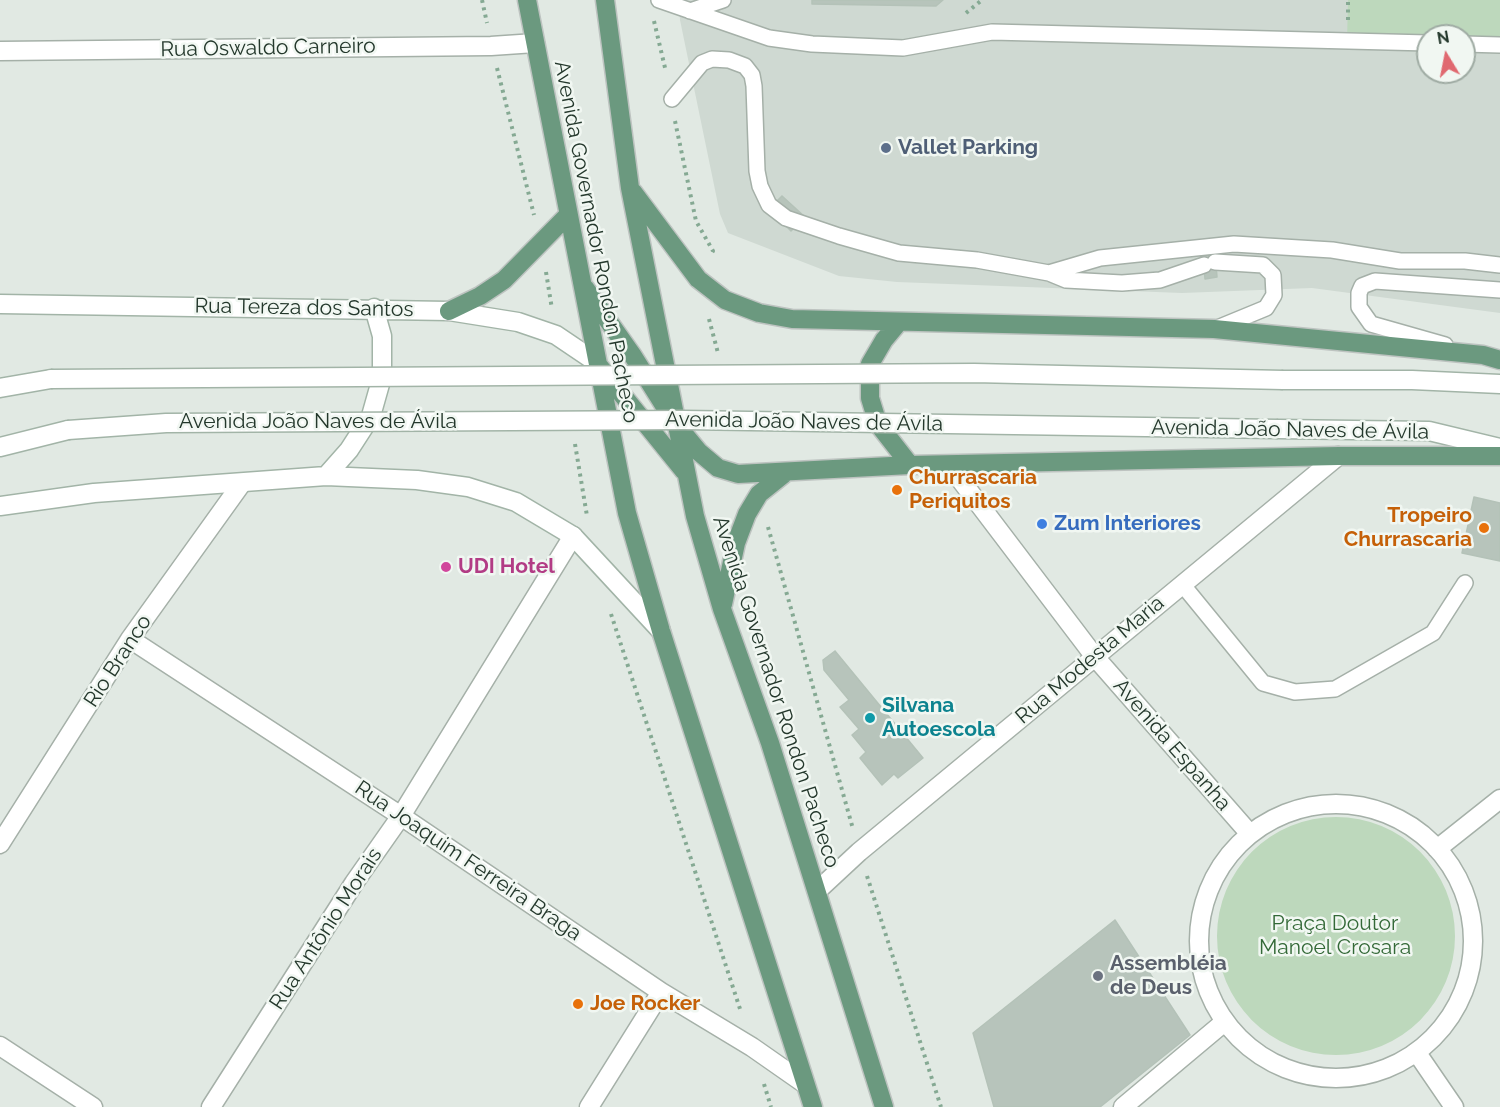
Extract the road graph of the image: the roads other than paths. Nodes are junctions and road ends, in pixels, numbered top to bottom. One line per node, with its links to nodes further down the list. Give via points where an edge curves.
1 (527, 0): 6 (main road, Avenida Governador Rondon Pacheco)
2 (605, 0): 12 (main road, Avenida Governador Rondon Pacheco)
3 (659, 0): 5 (lane)
4 (723, 0): 5 (lane)
5 (690, 11): 7 (lane, via 769,38 848,46 903,48 992,32)
6 (535, 43): 10 (street, Rua Oswaldo Carneiro); 13 (main road, Avenida Governador Rondon Pacheco)
7 (1416, 44)
8 (1476, 44): 9 (lane)
9 (1500, 45)
10 (0, 51)
11 (672, 99): 15 (lane, via 702,63 729,60 745,66 752,75 755,94 760,186 769,205 786,218 899,253 955,257)
12 (630, 188): 21 (main road, via 698,279 725,300 759,313 792,319); 29 (main road, Avenida Governador Rondon Pacheco)
13 (567, 216): 16 (main road, Avenida Governador Rondon Pacheco); 20 (main road, via 504,280)
14 (1500, 265): 15 (lane, via 1400,261 1332,250 1234,244 1100,258)
15 (1049, 273): 22 (lane, via 1066,280 1122,283 1160,280 1210,264 1263,265 1273,275 1274,295 1266,308)
16 (582, 284): 24 (main road, Avenida Governador Rondon Pacheco); 29 (main road)
17 (1500, 290): 23 (lane, via 1375,281 1362,286 1359,293 1359,307 1365,320 1377,328)
18 (0, 304): 19 (street, Rua Tereza dos Santos)
19 (374, 308): 20 (street, Rua Tereza dos Santos); 38 (street, via 382,336 382,377 371,416)
20 (449, 311): 24 (street, Rua Tereza dos Santos, via 518,322 556,336)
21 (899, 322): 22 (main road); 34 (main road, via 870,364 870,398 878,424)
22 (1214, 329): 23 (main road)
23 (1492, 358)
24 (596, 363): 36 (main road); 45 (main road, Avenida Governador Rondon Pacheco, via 627,513)
25 (0, 378): 26 (street)
26 (20, 384): 27 (street, Avenida João Naves de Ávila, bridge, via 51,379 974,374); 28 (street, Avenida João Naves de Ávila)
27 (1500, 384)
28 (0, 388)
29 (675, 423): 36 (main road, Avenida Governador Rondon Pacheco); 37 (main road, Avenida João Naves de Ávila, via 718,468 738,474)
30 (0, 447): 31 (street, Avenida João Naves de Ávila, bridge, via 68,430 166,423 684,420 1429,431)
31 (1500, 448)
32 (1338, 456): 33 (main road, Avenida João Naves de Ávila); 35 (main road, Avenida João Naves de Ávila); 43 (street, Rua Modesta Maria)
33 (1500, 456)
34 (910, 465): 35 (main road, Avenida João Naves de Ávila); 37 (main road, Avenida João Naves de Ávila)
35 (950, 466): 47 (street, Avenida Espanha)
36 (685, 472): 44 (main road, Avenida Governador Rondon Pacheco)
37 (783, 474): 44 (main road, via 759,494 747,513 736,543)
38 (326, 476): 39 (street, Avenida Governador Rondon Pacheco); 41 (street, Avenida Governador Rondon Pacheco, via 417,480 468,487 516,502)
39 (242, 483): 40 (street, Avenida Governador Rondon Pacheco, via 94,493); 46 (street, Rio Branco)
40 (0, 506)
41 (573, 536): 45 (street, Avenida Governador Rondon Pacheco); 49 (street, Rua Antônio Morais)
42 (1465, 583): 43 (lane, via 1433,633 1335,689 1295,693 1263,683)
43 (1182, 584): 47 (street, Rua Modesta Maria)
44 (722, 609): 53 (main road, Avenida Governador Rondon Pacheco)
45 (661, 631): 58 (main road, Avenida Governador Rondon Pacheco)
46 (130, 639): 49 (street, Rua Joaquim Ferreira Braga); 51 (street, Rio Branco)
47 (1095, 657): 50 (street, Avenida Espanha); 53 (street, Rua Modesta Maria)
48 (1500, 799): 52 (street)
49 (401, 816): 54 (street, Rua Joaquim Ferreira Braga); 60 (street, Rua Antônio Morais)
50 (1250, 834): 52 (street, via 1286,812 1333,803 1381,810); 55 (street, via 1216,873 1198,930 1198,957)
51 (0, 844)
52 (1437, 849): 57 (street, via 1457,874 1474,924 1469,981 1445,1026)
53 (817, 891): 63 (main road, Avenida Governador Rondon Pacheco)
54 (661, 992): 58 (street, Rua Joaquim Ferreira Braga); 61 (street)
55 (1222, 1024): 57 (street, via 1264,1059 1327,1078 1391,1068); 64 (street)
56 (0, 1046): 59 (street)
57 (1417, 1053): 65 (street)
58 (805, 1084): 62 (main road, Avenida Governador Rondon Pacheco)
59 (93, 1107)
60 (211, 1107)
61 (589, 1107)
62 (813, 1107)
63 (884, 1107)
64 (1123, 1107)
65 (1454, 1107)

